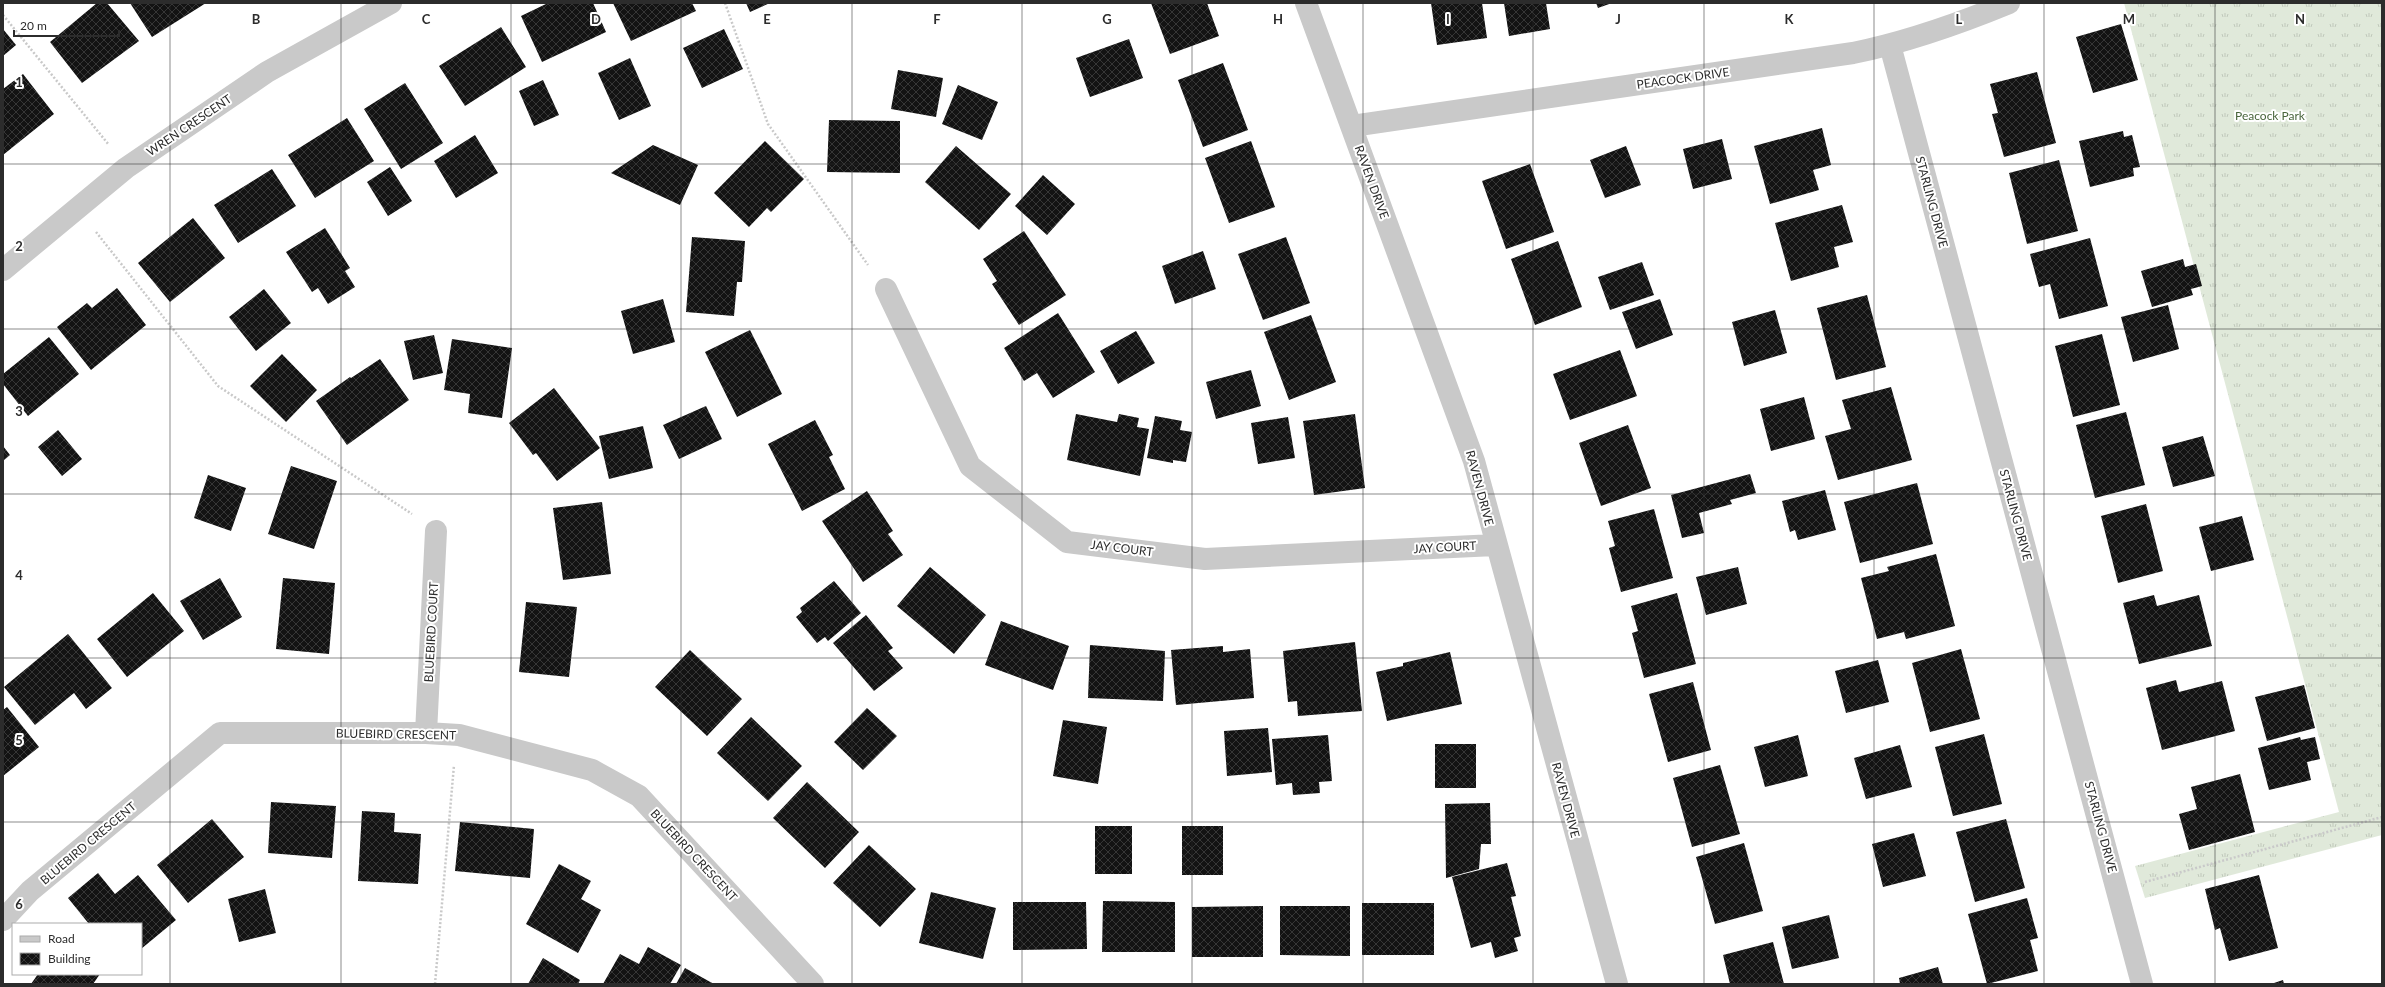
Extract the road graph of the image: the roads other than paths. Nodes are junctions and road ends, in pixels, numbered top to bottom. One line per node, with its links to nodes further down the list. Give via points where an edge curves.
1 (391, 3): 6 (street, WREN CRESCENT, via 267,72 126,168)
2 (1306, 3): 5 (street, RAVEN DRIVE)
3 (2009, 3): 4 (street, PEACOCK DRIVE, via 1962,22)
4 (1890, 45): 5 (street, PEACOCK DRIVE, via 1846,54); 14 (street, STARLING DRIVE)
5 (1352, 126): 9 (street, RAVEN DRIVE, via 1474,461)
6 (3, 270)
7 (886, 289): 9 (street, JAY COURT, via 970,466 1067,542 1205,558)
8 (436, 531): 10 (street, BLUEBIRD COURT)
9 (1495, 544): 13 (street, RAVEN DRIVE)
10 (426, 732): 11 (street, BLUEBIRD CRESCENT, via 220,732 30,892); 12 (street, BLUEBIRD CRESCENT, via 459,735 592,770 639,796)
11 (3, 920)
12 (813, 984)
13 (1617, 984)
14 (2142, 984)

